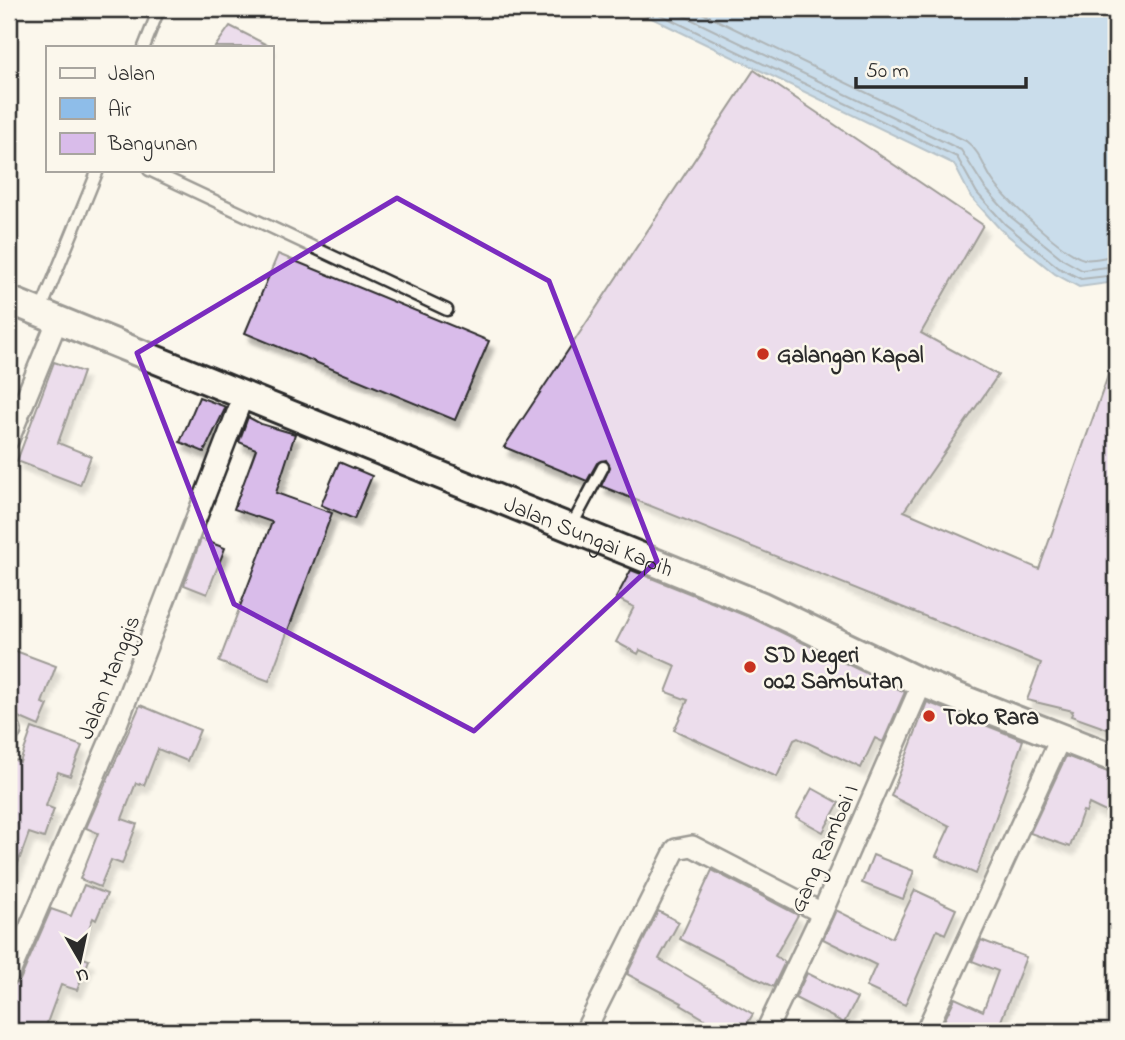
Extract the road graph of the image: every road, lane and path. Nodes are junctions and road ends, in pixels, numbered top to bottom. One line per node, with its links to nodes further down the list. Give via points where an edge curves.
1 (159, 9): 2 (lane)
2 (144, 46)
3 (96, 172): 7 (lane)
4 (153, 172): 6 (lane)
5 (9, 300): 7 (street, Jalan Sungai Kapih)
6 (447, 310)
7 (49, 316): 8 (street, Jalan Sungai Kapih); 9 (street)
8 (244, 394): 11 (street, Jalan Sungai Kapih); 16 (street, Jalan Manggis, via 117,724)
9 (9, 439)
10 (603, 467): 11 (lane)
11 (571, 528): 12 (street, Jalan Sungai Kapih, via 761,605)
12 (922, 683): 13 (street, Jalan Sungai Kapih); 15 (street, Gang Rambai I)
13 (1061, 737): 14 (street, Jalan Sungai Kapih); 19 (street)
14 (1116, 759)
15 (822, 913): 17 (street, via 692,846 680,846 672,852); 18 (street, Gang Rambai I)
16 (9, 975)
17 (585, 1031)
18 (766, 1031)
19 (926, 1031)

